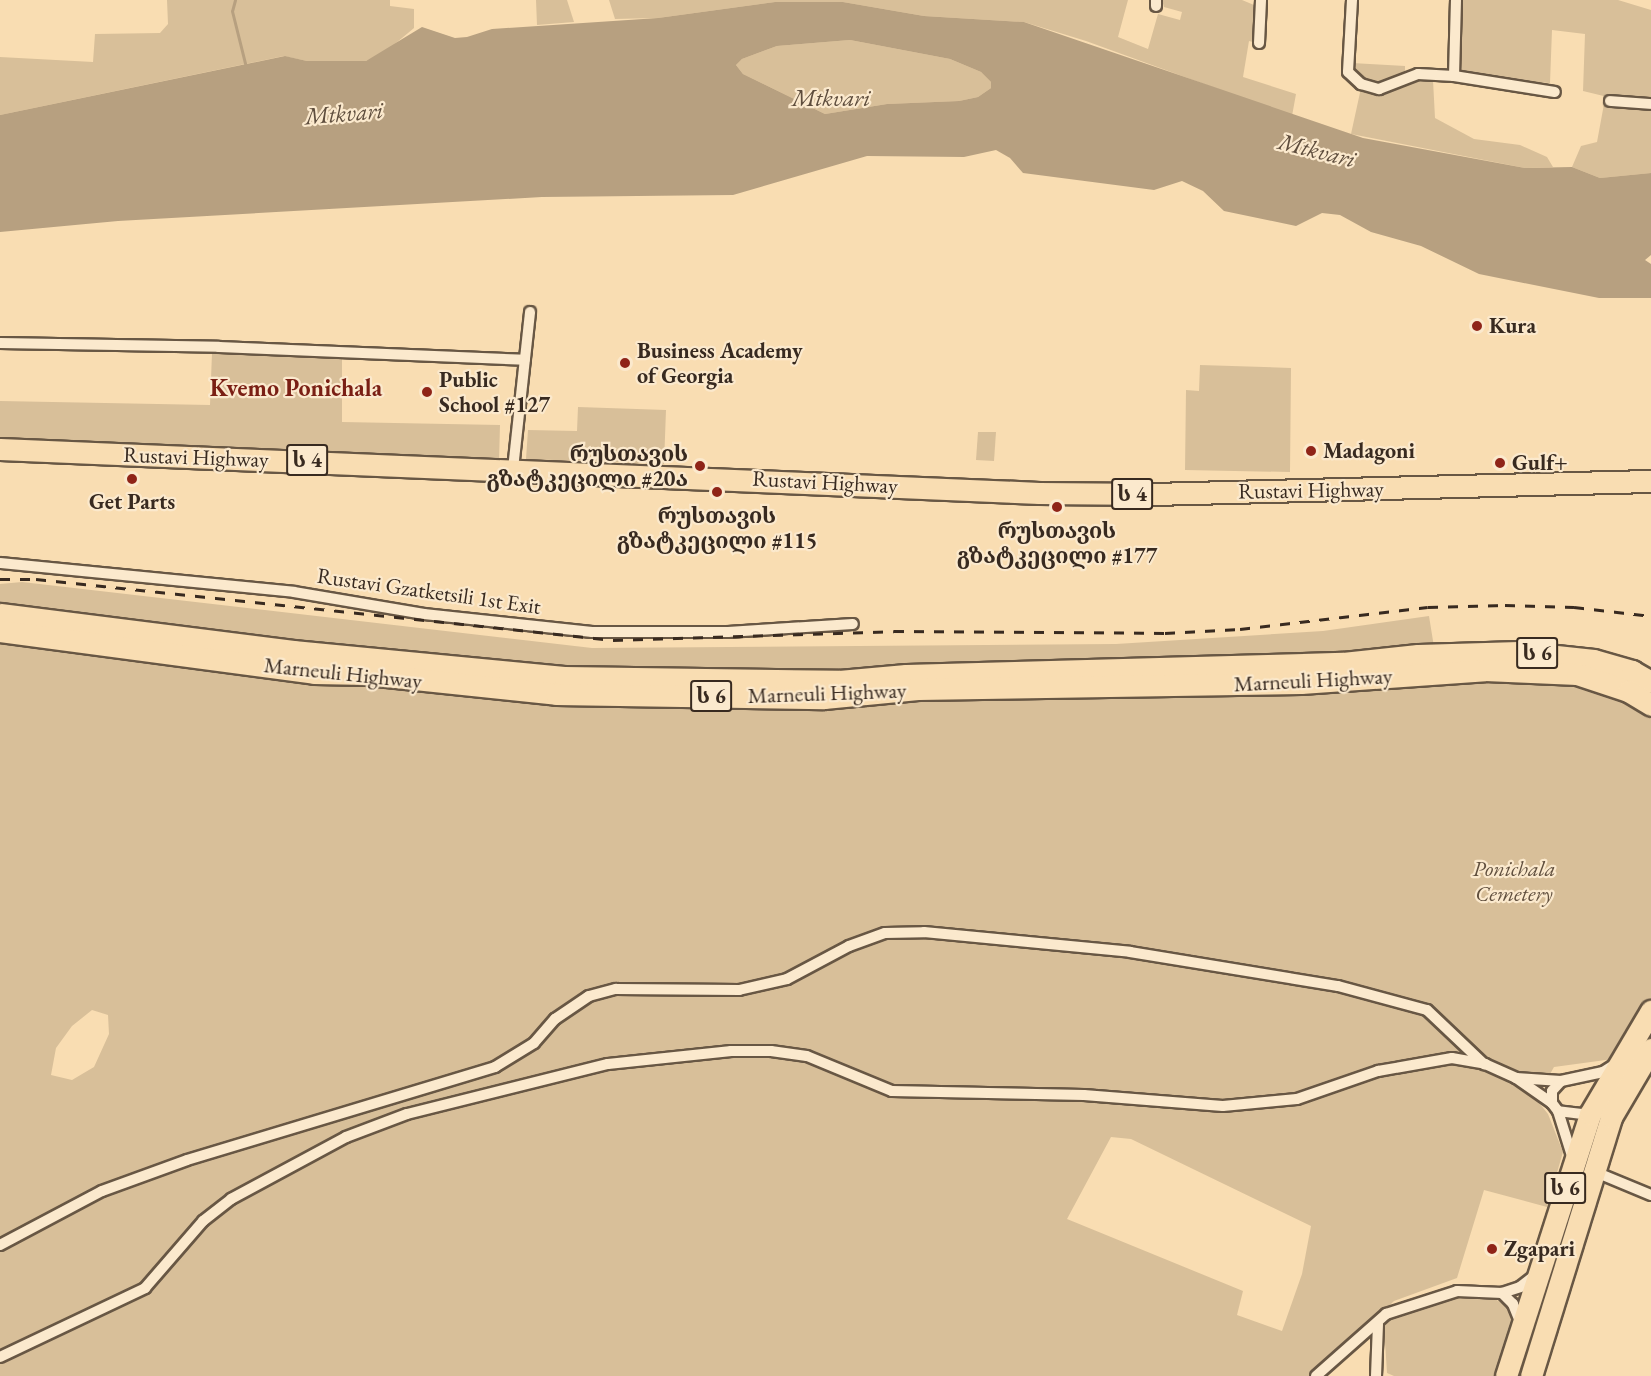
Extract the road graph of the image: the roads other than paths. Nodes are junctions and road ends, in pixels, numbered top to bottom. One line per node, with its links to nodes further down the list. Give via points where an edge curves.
1 (1261, 0): 4 (street)
2 (1352, 0): 5 (street, via 1348,72 1361,84 1379,89 1418,74)
3 (1456, 0): 5 (street)
4 (1259, 43)
5 (1454, 76): 6 (street)
6 (1555, 92)
7 (1610, 101): 8 (street)
8 (1651, 104)
9 (530, 312): 11 (street)
10 (0, 343): 11 (street, via 219,347)
11 (525, 360): 13 (street)
12 (0, 450): 13 (highway, Rustavi Highway / ს 4)
13 (513, 469): 14 (highway, Rustavi Highway / ს 4, via 1115,494)
14 (1651, 482)
15 (0, 563): 17 (street, Rustavi Gzatketsili 1st Exit, via 294,592 424,614 592,632 728,632)
16 (0, 614): 20 (highway, Marneuli Highway / ს 6, via 293,651 564,677 829,681 906,675)
17 (853, 624)
18 (0, 631): 20 (highway, Marneuli Highway / ს 6, via 314,673 367,674 556,694 824,698 918,689)
19 (1323, 673): 20 (highway, Marneuli Highway / ს 6); 21 (highway, Marneuli Highway / ს 6, via 1418,655 1529,652 1594,660); 22 (highway, Marneuli Highway / ს 6, via 1551,670 1598,680)
20 (1300, 674)
21 (1651, 682)
22 (1651, 705)
23 (1651, 1011): 25 (highway, ს 6)
24 (1651, 1049): 29 (highway, ს 6)
25 (1619, 1061): 28 (street, via 1603,1072); 31 (highway, ს 6)
26 (1485, 1064): 27 (street); 35 (street, via 1427,1010 1338,986 1130,952 924,932 885,933 849,946 786,979 739,990 615,989 588,996 555,1019 534,1043 495,1067 187,1160 102,1191); 40 (street, via 1452,1058 1378,1071 1297,1099 1224,1106 1084,1095 892,1091 807,1056 771,1051 731,1050 608,1064 407,1114 346,1137 231,1198 203,1221 145,1288)
27 (1516, 1078): 28 (street); 30 (street)
28 (1560, 1081): 30 (street, via 1552,1091)
29 (1625, 1091): 31 (street, via 1603,1112); 33 (highway, ს 6)
30 (1555, 1107): 31 (street); 32 (street)
31 (1590, 1114): 32 (highway, ს 6)
32 (1573, 1159): 36 (highway, ს 6)
33 (1592, 1170): 34 (street); 45 (highway, ს 6)
34 (1651, 1195)
35 (0, 1245)
36 (1537, 1274): 37 (street, via 1520,1287); 39 (highway, ს 6)
37 (1502, 1293): 38 (street, via 1457,1291 1429,1297 1386,1314); 39 (street, via 1513,1304)
38 (1378, 1324): 41 (street); 43 (street)
39 (1522, 1325): 44 (highway, ს 6)
40 (0, 1357)
41 (1325, 1372): 42 (street)
42 (1316, 1376)
43 (1376, 1376)
44 (1506, 1376)
45 (1531, 1376)

